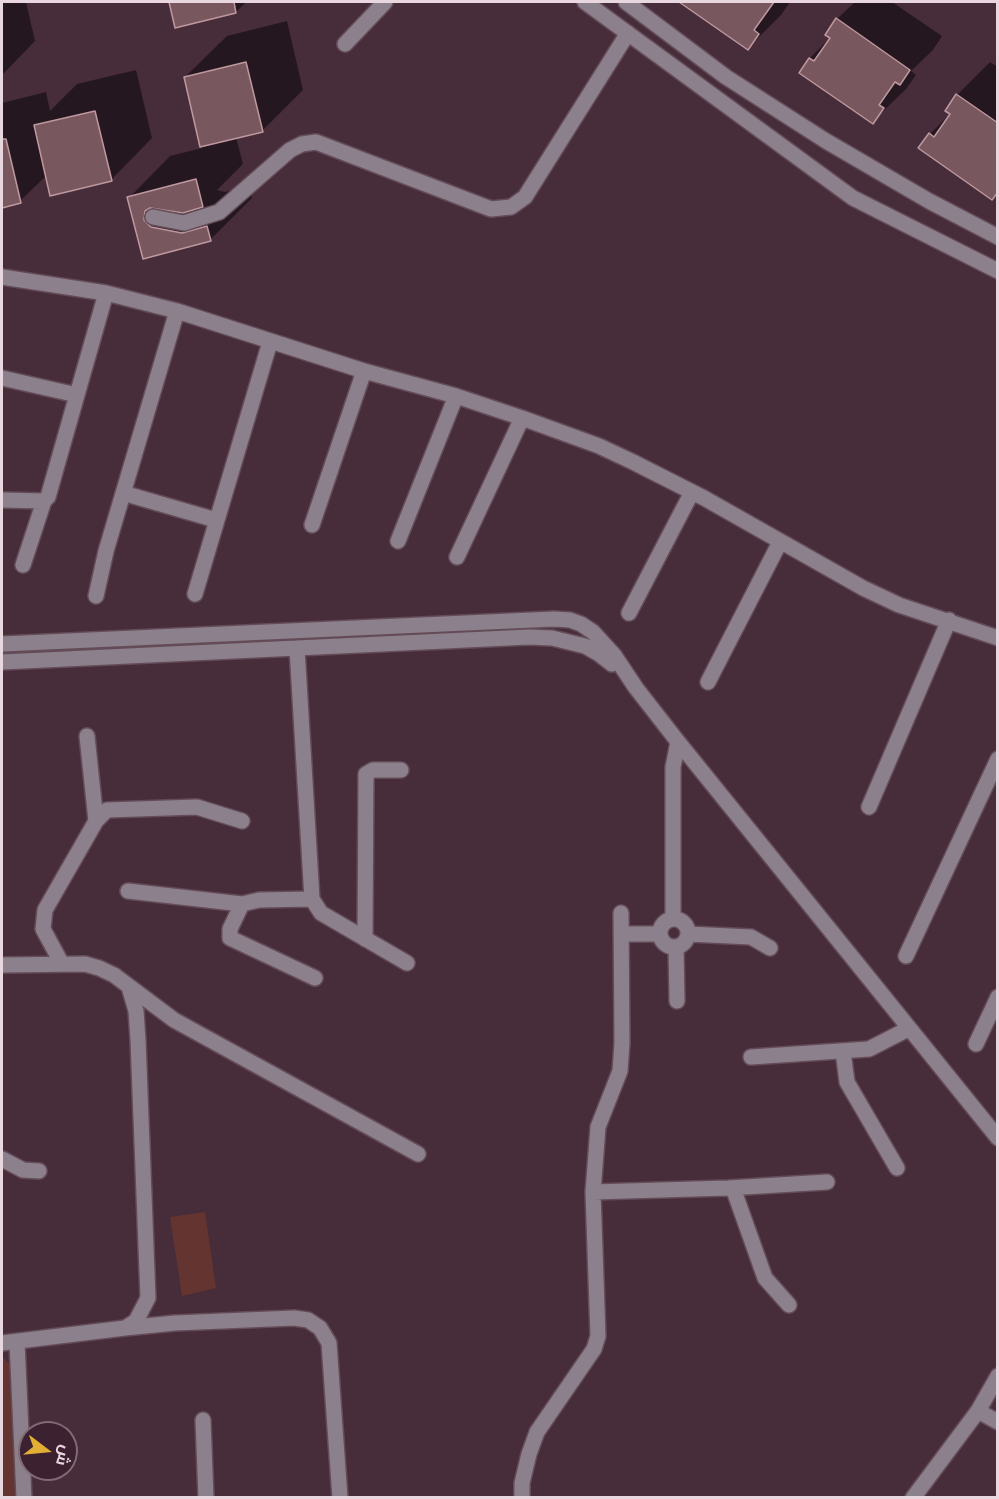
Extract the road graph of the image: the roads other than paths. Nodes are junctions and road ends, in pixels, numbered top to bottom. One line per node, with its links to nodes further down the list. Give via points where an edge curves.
1 (385, 2): 5 (street)
2 (585, 2): 4 (street)
3 (626, 2): 7 (street, via 726,77 826,141)
4 (628, 33): 6 (street, via 525,197 511,207 491,209 316,142 290,150 219,212 184,223); 8 (street, via 854,198)
5 (345, 44)
6 (153, 217)
7 (998, 237)
8 (998, 272)
9 (2, 277): 10 (street)
10 (106, 293): 11 (street); 15 (street)
11 (177, 311): 12 (street); 19 (street)
12 (270, 342): 13 (street); 22 (street)
13 (363, 371): 16 (street); 23 (street)
14 (2, 378): 15 (street)
15 (77, 395): 21 (street)
16 (456, 396): 17 (street); 24 (street)
17 (522, 418): 18 (street, via 600,447); 26 (street)
18 (692, 492): 25 (street); 30 (street)
19 (123, 493): 22 (street); 29 (street)
20 (2, 500): 21 (street)
21 (44, 501): 27 (street)
22 (216, 520): 28 (street)
23 (312, 525)
24 (398, 541)
25 (780, 543): 31 (street, via 898,605); 36 (street)
26 (457, 556)
27 (23, 565)
28 (195, 594)
29 (96, 596)
30 (629, 613)
31 (949, 620): 32 (street); 42 (street)
32 (998, 638)
33 (2, 644): 37 (street, via 570,620 593,632)
34 (297, 648): 35 (street); 37 (street, via 552,638 585,646 599,654); 46 (street)
35 (2, 662)
36 (708, 682)
37 (636, 688): 39 (street)
38 (87, 736): 43 (street)
39 (678, 742): 49 (street, via 673,767); 64 (street)
40 (998, 759): 56 (street)
41 (401, 770): 53 (street, via 373,770 366,774)
42 (869, 807)
43 (96, 821): 44 (street, via 107,810 197,807); 58 (street, via 45,910 43,929)
44 (242, 821)
45 (128, 891): 47 (street)
46 (312, 899): 47 (street); 53 (street, via 321,913)
47 (242, 904): 60 (street, via 230,938)
48 (621, 913): 51 (street)
49 (673, 919): 50 (street, via 666,921); 52 (street, via 687,926)
50 (660, 933): 51 (street); 54 (street, via 662,941)
51 (621, 934): 75 (street, via 620,1071 598,1127)
52 (688, 934): 54 (street, via 685,943); 55 (street, via 751,937)
53 (365, 939): 57 (street)
54 (676, 947): 63 (street)
55 (770, 948)
56 (906, 956)
57 (407, 963)
58 (62, 964): 59 (street); 61 (street, via 99,968)
59 (2, 965)
60 (315, 978)
61 (129, 987): 69 (street, via 174,1020); 77 (street, via 138,1040 148,1298 136,1321)
62 (998, 997): 65 (street)
63 (677, 1001)
64 (908, 1029): 66 (street, via 869,1049); 68 (street)
65 (976, 1044)
66 (843, 1051): 67 (street); 71 (street, via 847,1082)
67 (751, 1056)
68 (998, 1138)
69 (418, 1154)
70 (2, 1159): 72 (street, via 23,1170)
71 (897, 1168)
72 (39, 1171)
73 (827, 1182): 74 (street)
74 (733, 1188): 75 (street); 76 (street, via 765,1278)
75 (593, 1192): 86 (street, via 598,1336 594,1349 537,1432 524,1473)
76 (789, 1305)
77 (125, 1328): 78 (street); 85 (street, via 294,1318 308,1320 320,1328 329,1343)
78 (9, 1342): 83 (street)
79 (998, 1376): 80 (street)
80 (978, 1411): 82 (street); 87 (street)
81 (203, 1420): 84 (street)
82 (998, 1422)
83 (24, 1497)
84 (206, 1497)
85 (340, 1497)
86 (522, 1497)
87 (914, 1497)

